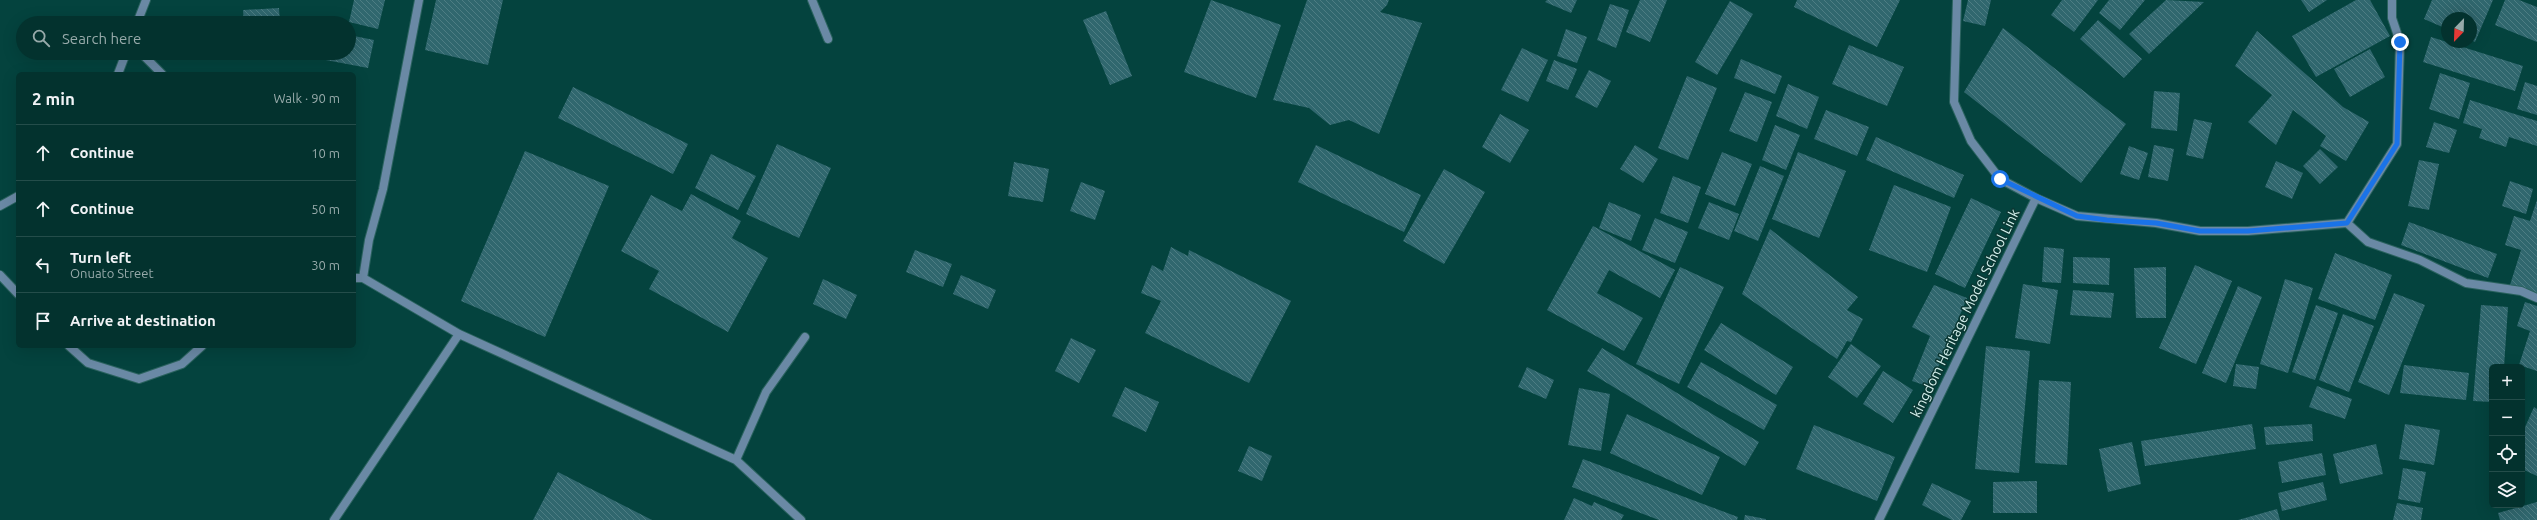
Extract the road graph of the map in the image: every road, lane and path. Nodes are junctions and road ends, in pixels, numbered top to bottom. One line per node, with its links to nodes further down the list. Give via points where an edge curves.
1 (146, 0): 6 (street)
2 (419, 0): 18 (street, via 383,189 369,240)
3 (812, 0): 7 (street)
4 (1957, 0): 13 (street, kingdom Heritage Model School Link, via 1954,102 1971,141 2000,179)
5 (2392, 0): 15 (street, via 2392,18 2400,42 2397,144)
6 (140, 16)
7 (828, 39)
8 (123, 60): 10 (street)
9 (148, 60): 11 (street)
10 (119, 72)
11 (160, 72)
12 (16, 197): 14 (street)
13 (2036, 198): 15 (street, via 2077,216 2156,223 2200,231 2263,230); 28 (street, kingdom Heritage Model School Link)
14 (0, 206)
15 (2347, 223): 20 (street, via 2368,242 2420,260 2466,283 2520,291)
16 (0, 274): 19 (street)
17 (356, 278): 18 (street)
18 (363, 278): 21 (street)
19 (16, 292)
20 (2537, 298)
21 (459, 334): 25 (street); 26 (street)
22 (804, 337): 25 (street, via 766,392)
23 (71, 348): 24 (street, via 88,364 140,379 182,364)
24 (200, 348)
25 (736, 460): 27 (street)
26 (334, 520)
27 (801, 520)
28 (1879, 520)

